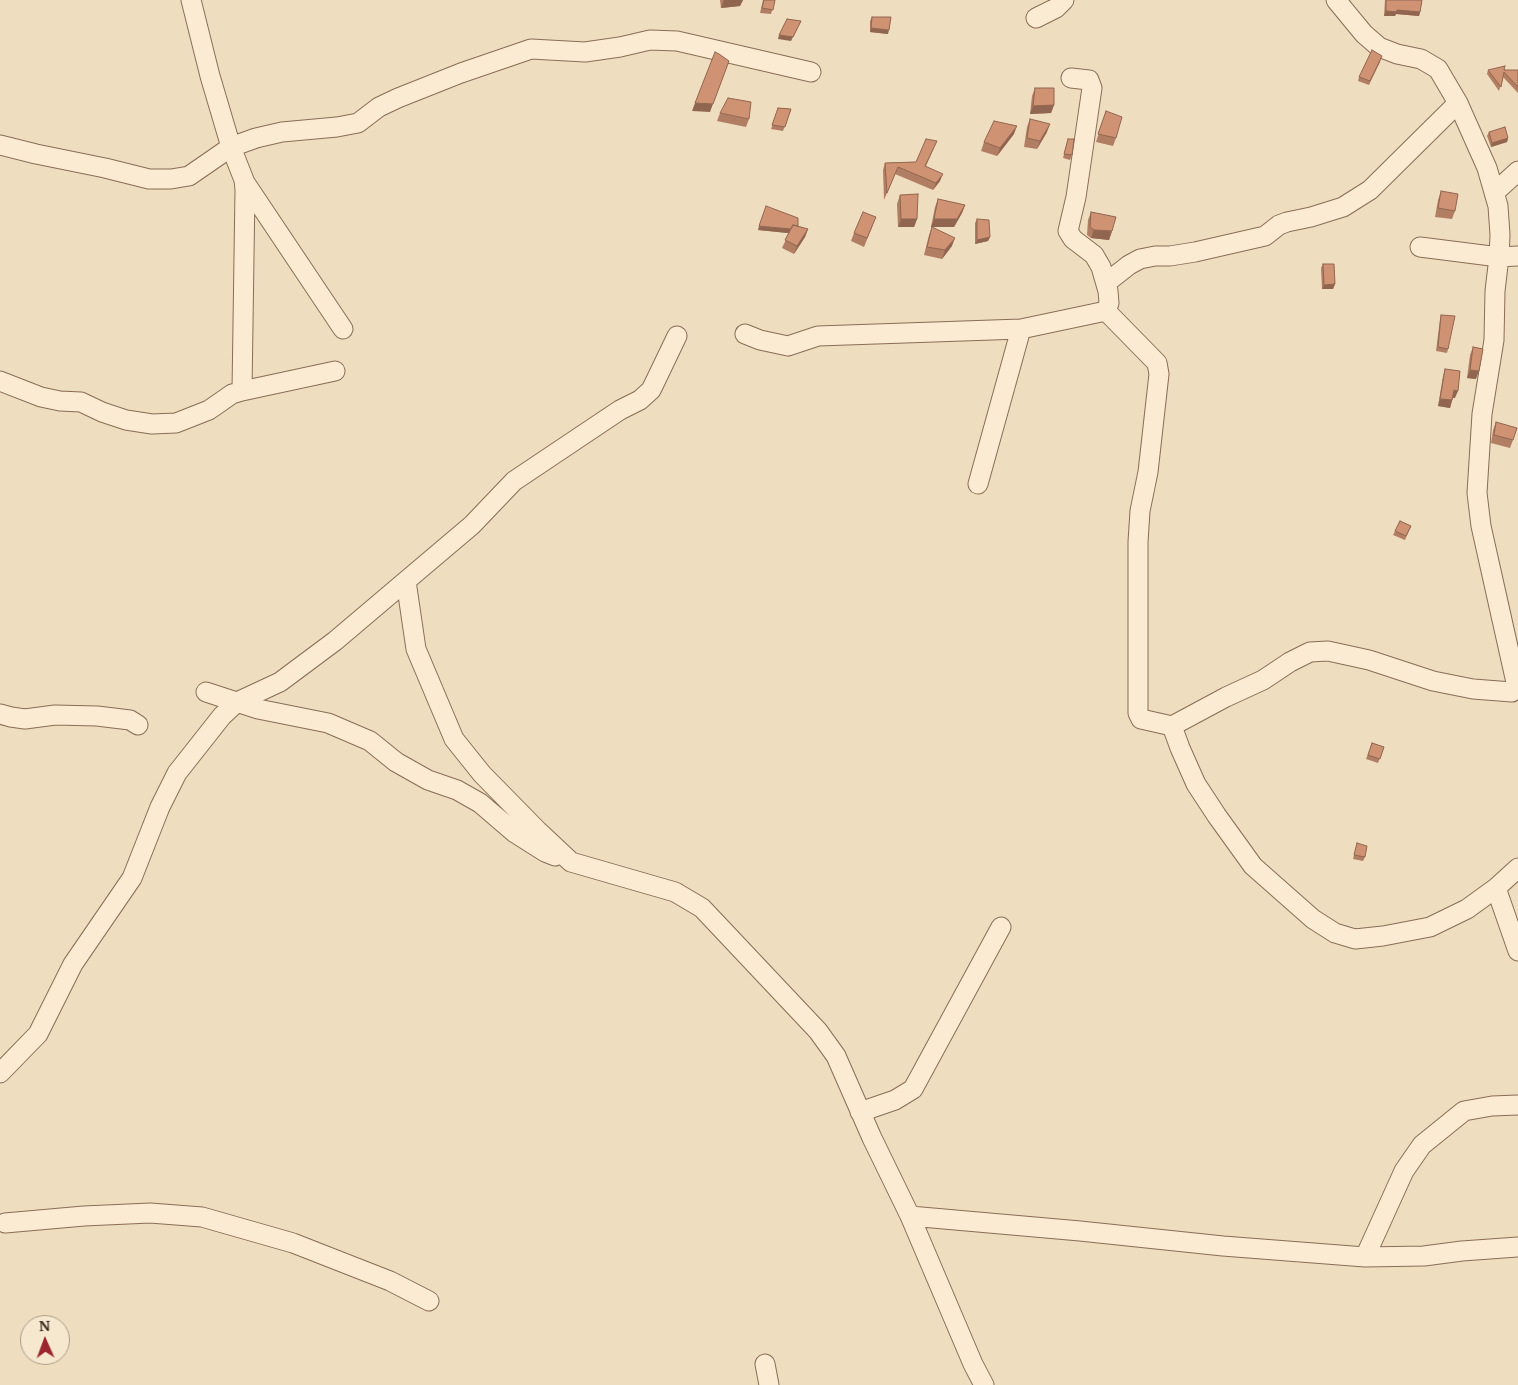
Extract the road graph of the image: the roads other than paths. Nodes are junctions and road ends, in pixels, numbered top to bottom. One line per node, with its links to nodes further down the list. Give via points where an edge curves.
1 (191, 0): 9 (street)
2 (1064, 0): 4 (street)
3 (1336, 0): 7 (street, via 1379,47 1421,59 1438,69)
4 (1036, 18)
5 (811, 72): 9 (street, via 677,41 650,40 584,52 531,49 398,98 358,123 282,132)
6 (1071, 78): 16 (street, via 1089,80 1092,88 1068,231 1094,256)
7 (1458, 103): 12 (street, via 1487,168); 16 (street, via 1370,190 1342,207 1278,225 1265,236 1195,252 1140,259)
8 (0, 144): 9 (street, via 150,179 189,176)
9 (231, 147): 11 (street)
10 (1518, 171): 12 (street)
11 (244, 180): 18 (street); 24 (street)
12 (1494, 193): 15 (street, via 1498,206)
13 (1420, 247): 15 (street)
14 (1518, 256): 15 (street)
15 (1499, 257): 31 (street, via 1494,340 1482,414 1476,493 1517,682 1515,691 1474,689 1433,681 1370,660 1328,651 1310,652)
16 (1106, 283): 17 (street, via 1109,303)
17 (1106, 311): 19 (street); 31 (street, via 1154,358 1159,374 1138,542 1138,713 1141,719)
18 (344, 329)
19 (1021, 329): 20 (street, via 818,336 788,346); 25 (street)
20 (745, 334)
21 (677, 336): 26 (street, via 651,390 640,400 514,481 472,525)
22 (335, 371): 24 (street)
23 (0, 381): 24 (street, via 41,398 81,402 126,420 152,424 176,423)
24 (242, 391)
25 (978, 484)
26 (406, 581): 28 (street, via 280,682); 32 (street, via 416,649 454,739 482,774)
27 (206, 692): 28 (street)
28 (237, 702): 32 (street, via 328,723 370,741 396,762 480,803 514,833 545,852); 37 (street, via 177,773 132,878 73,964 38,1034)
29 (0, 714): 30 (street, via 25,719 56,715 97,716)
30 (138, 724)
31 (1172, 726): 34 (street, via 1196,784 1253,866 1313,919 1335,933 1355,939 1430,927 1466,909)
32 (571, 862): 39 (street, via 675,892 702,908 818,1032 836,1056)
33 (1518, 868): 34 (street)
34 (1496, 888): 36 (street)
35 (1001, 927): 39 (street, via 913,1089 895,1100)
36 (1518, 951)
37 (0, 1073)
38 (1518, 1105): 43 (street, via 1464,1111 1422,1145 1404,1171)
39 (860, 1112): 40 (street)
40 (910, 1216): 43 (street); 47 (street)
41 (5, 1223): 44 (street, via 150,1213 202,1217 293,1243 390,1281)
42 (1518, 1247): 43 (street, via 1424,1256)
43 (1366, 1257)
44 (429, 1301)
45 (765, 1364): 46 (street)
46 (769, 1385)
47 (984, 1385)

